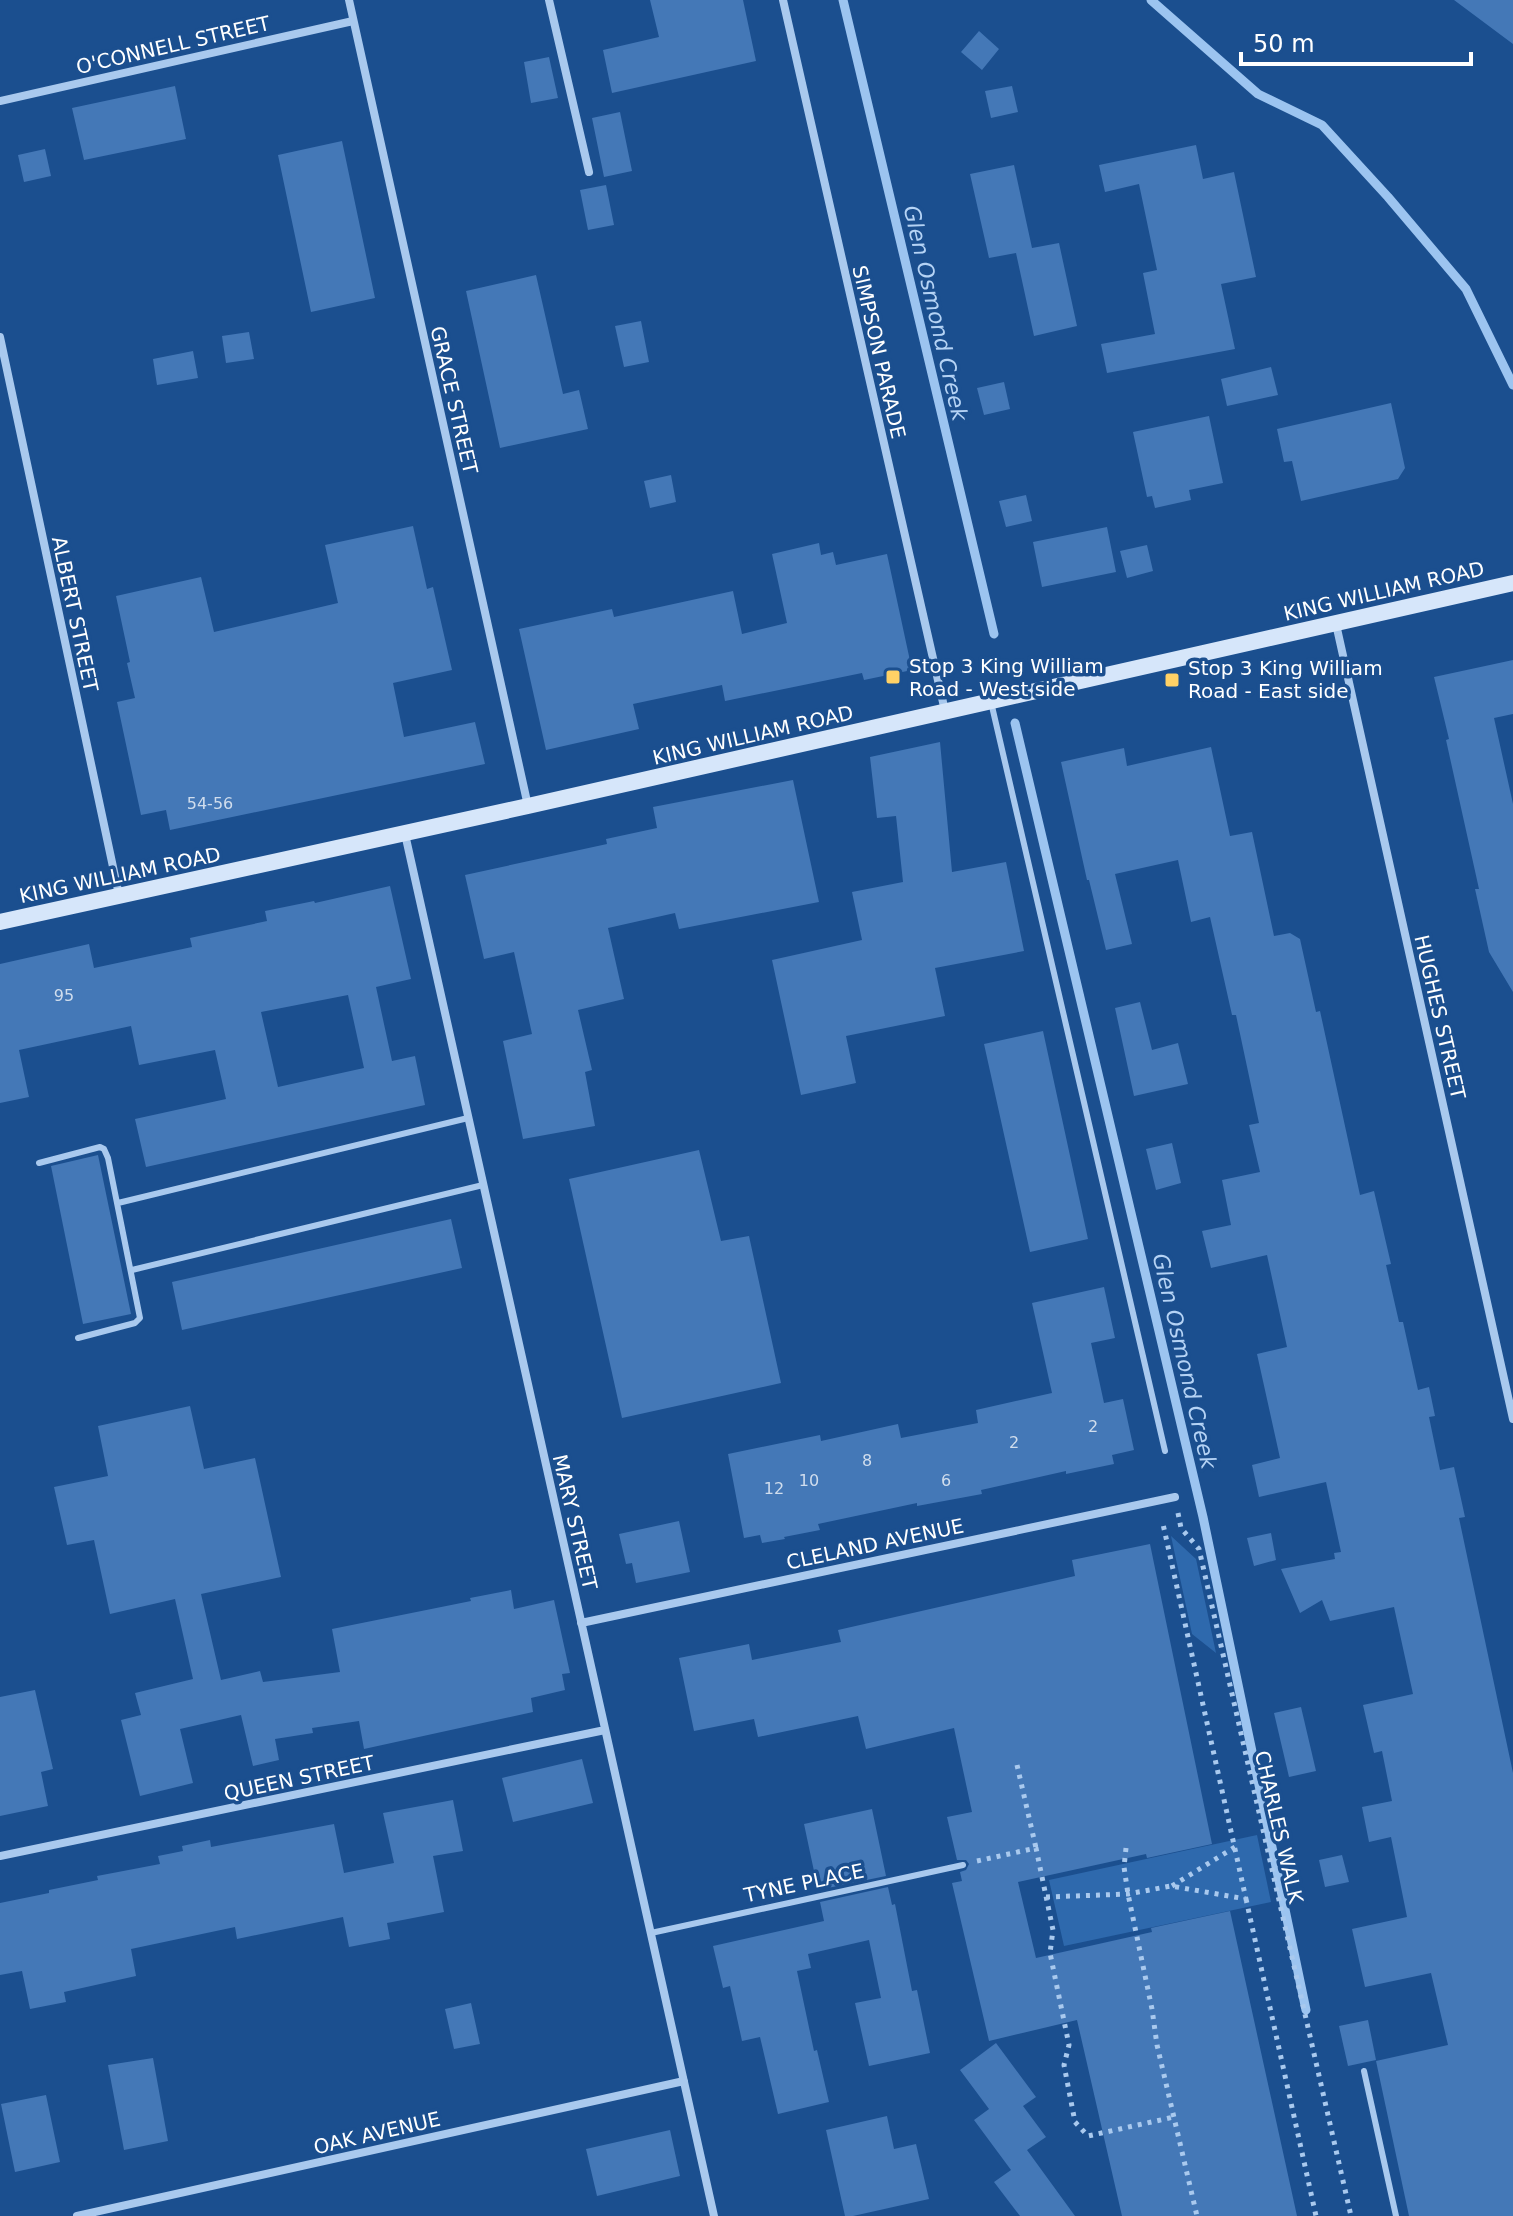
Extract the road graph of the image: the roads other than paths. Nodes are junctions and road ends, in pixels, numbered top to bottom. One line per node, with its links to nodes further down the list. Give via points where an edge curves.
1 (349, 0): 4 (street, GRACE STREET)
2 (549, 0): 6 (street)
3 (783, 0): 11 (street, SIMPSON PARADE)
4 (353, 21): 5 (street, O'CONNELL STREET); 12 (street, GRACE STREET)
5 (0, 101)
6 (589, 172)
7 (0, 337): 14 (street, ALBERT STREET)
8 (1513, 583): 9 (main road, KING WILLIAM ROAD)
9 (1336, 623): 10 (main road, KING WILLIAM ROAD); 22 (street, HUGHES STREET)
10 (991, 701): 11 (main road, KING WILLIAM ROAD); 23 (lane)
11 (945, 711): 12 (main road, KING WILLIAM ROAD)
12 (528, 806): 13 (main road, KING WILLIAM ROAD)
13 (405, 834): 14 (main road, KING WILLIAM ROAD); 16 (street, MARY STREET)
14 (119, 896): 15 (main road, KING WILLIAM ROAD)
15 (0, 922)
16 (468, 1118): 18 (street, MARY STREET); 19 (lane)
17 (39, 1163): 19 (lane, via 104,1149)
18 (483, 1185): 20 (lane); 25 (street, MARY STREET)
19 (118, 1203): 20 (lane)
20 (132, 1270): 21 (lane, via 140,1318)
21 (78, 1338)
22 (1513, 1419)
23 (1165, 1451)
24 (1175, 1497): 25 (street, CLELAND AVENUE)
25 (581, 1623): 26 (street, MARY STREET)
26 (605, 1730): 27 (street, QUEEN STREET); 29 (street, MARY STREET)
27 (0, 1856)
28 (963, 1865): 29 (lane, TYNE PLACE)
29 (651, 1933): 31 (street, MARY STREET)
30 (1364, 2071): 34 (lane)
31 (684, 2081): 32 (street, OAK AVENUE); 33 (street, MARY STREET)
32 (77, 2216)
33 (714, 2216)
34 (1396, 2216)

